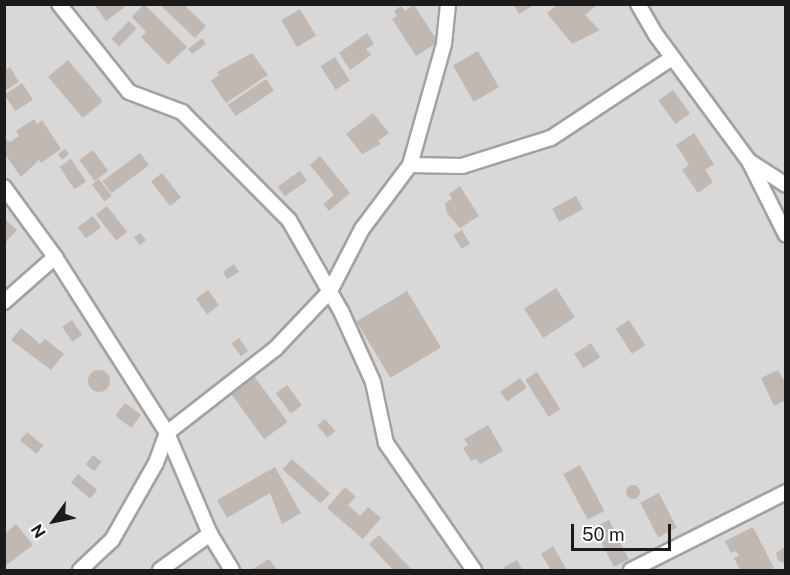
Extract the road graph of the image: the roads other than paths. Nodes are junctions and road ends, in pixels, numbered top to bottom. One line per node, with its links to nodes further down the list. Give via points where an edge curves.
1 (59, 4): 11 (street, via 129,92 182,112 243,170 289,220)
2 (448, 4): 6 (street, via 444,44)
3 (638, 4): 4 (street)
4 (672, 58): 5 (street); 6 (street, via 551,138 462,166)
5 (749, 161): 7 (street); 9 (street)
6 (410, 165): 11 (street, via 362,229)
7 (786, 185)
8 (4, 187): 10 (street)
9 (786, 235)
10 (55, 257): 12 (street); 13 (street)
11 (330, 291): 13 (street, via 274,349); 19 (street, via 374,382 386,443)
12 (4, 302)
13 (166, 433): 15 (street); 16 (street, via 156,463 112,540)
14 (786, 492): 20 (street)
15 (210, 534): 17 (street); 18 (street)
16 (80, 570)
17 (160, 570)
18 (232, 570)
19 (474, 570)
20 (631, 570)

